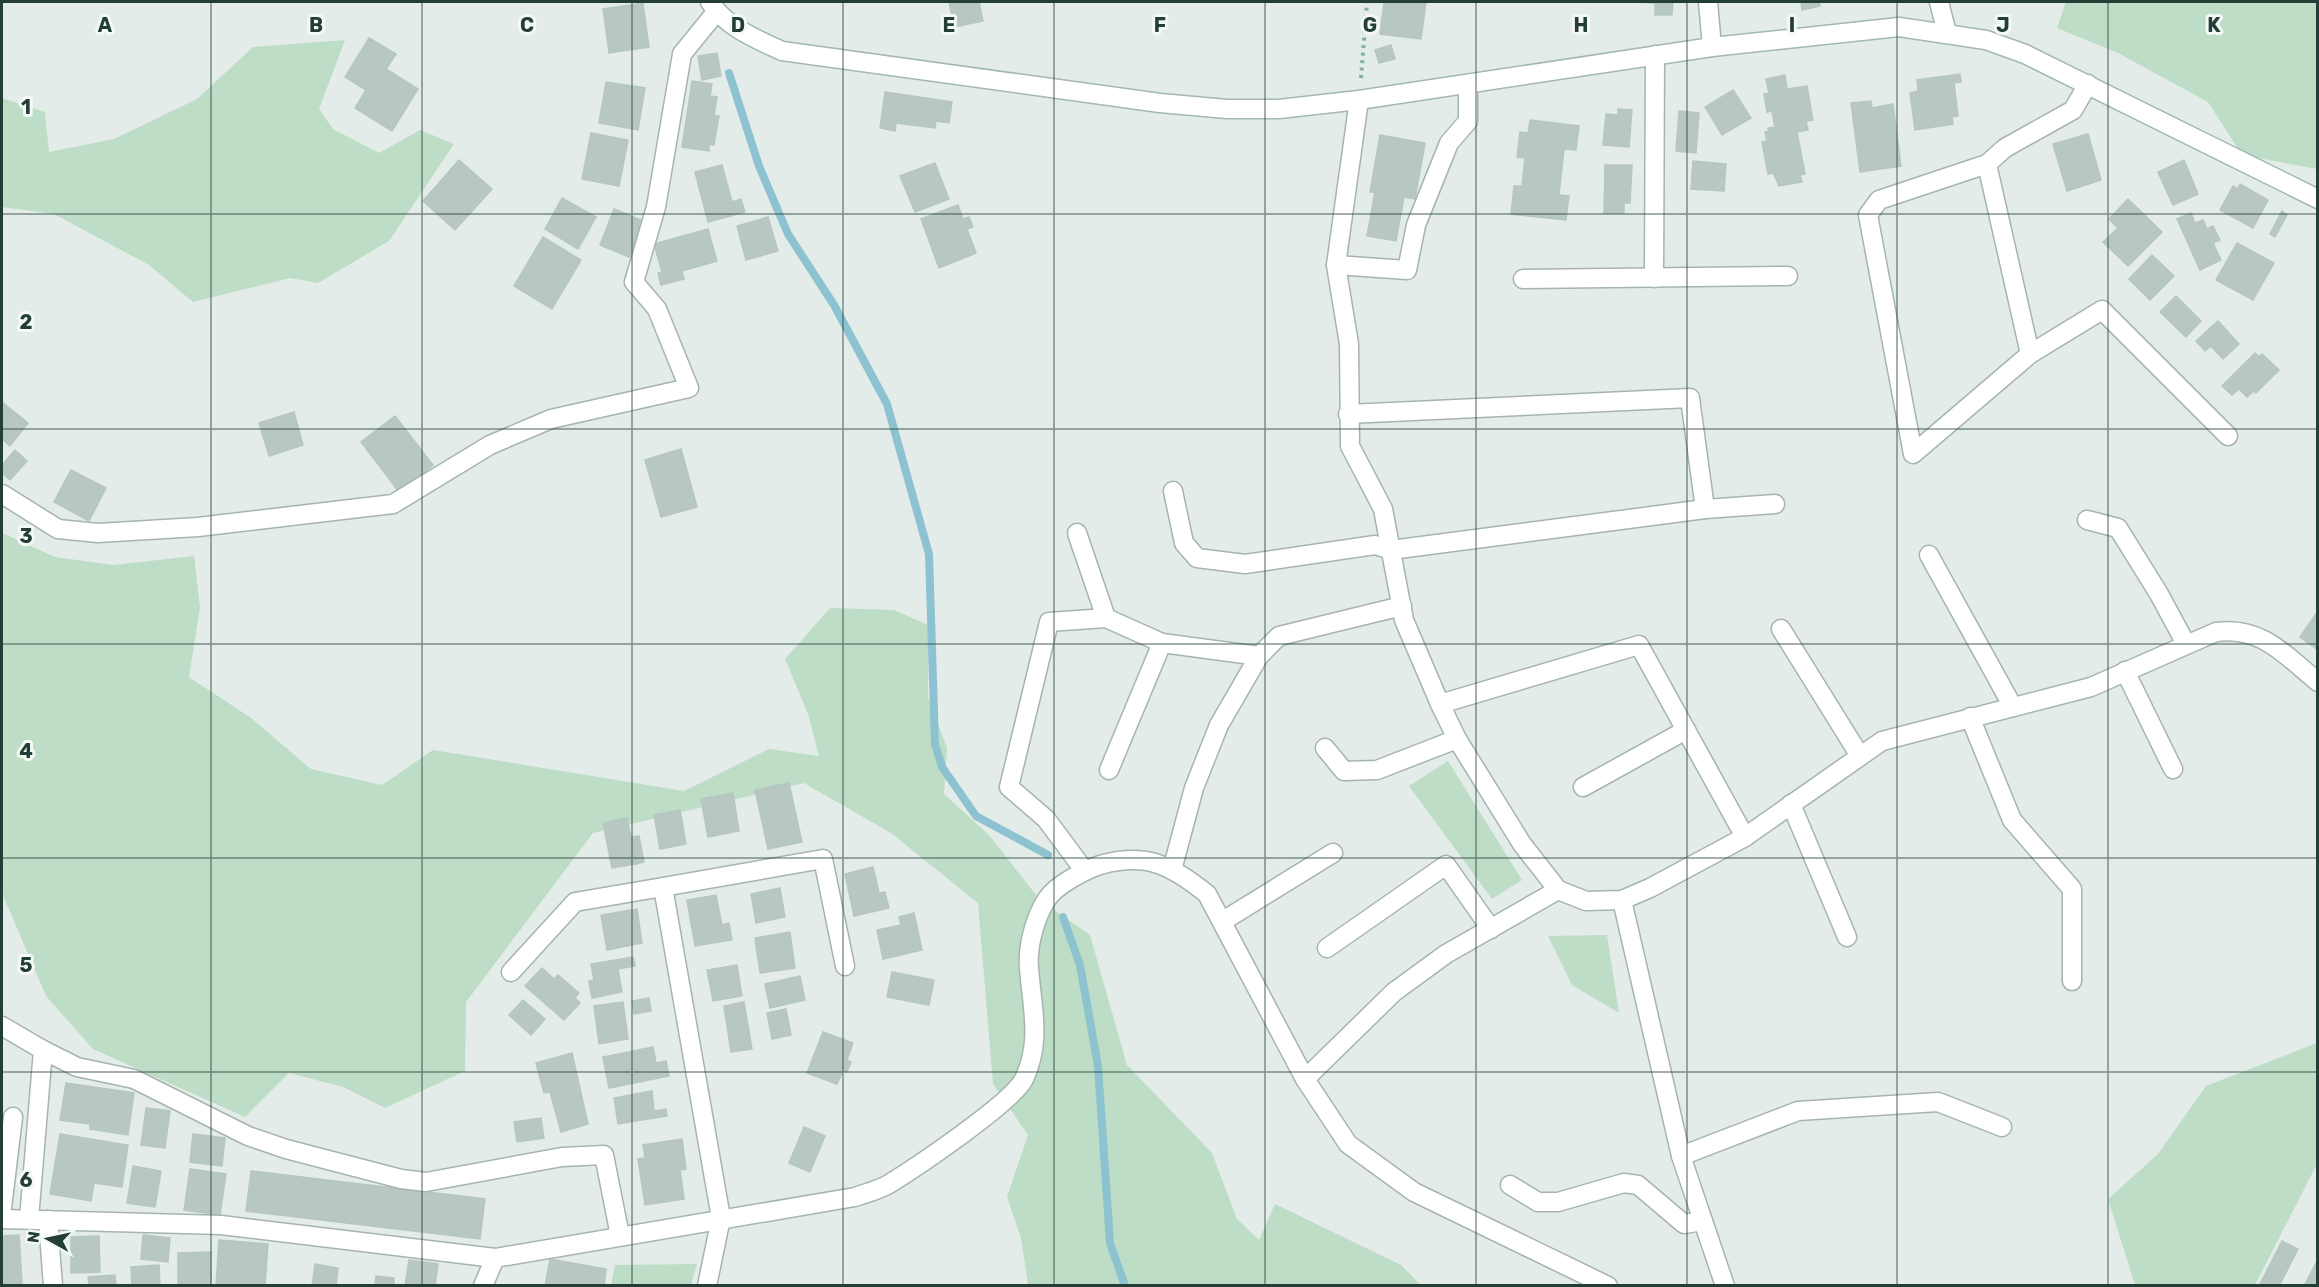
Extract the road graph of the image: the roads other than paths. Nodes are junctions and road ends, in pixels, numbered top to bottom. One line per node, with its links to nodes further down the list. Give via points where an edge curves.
1 (1708, 2): 5 (street)
2 (1939, 2): 4 (street)
3 (713, 6): 9 (street, via 748,35 782,51 851,62 1227,109 1279,109); 20 (street, via 682,54 656,207 634,282 657,309 689,388 550,419 490,445 393,504 198,527 98,533 57,529)
4 (1947, 33): 5 (street, via 1899,27); 7 (street, via 1986,40 2025,54)
5 (1712, 47): 6 (street)
6 (1655, 55): 8 (street); 14 (street)
7 (2088, 84): 10 (street, via 2073,110 2005,148); 11 (street)
8 (1468, 85): 9 (street); 12 (street, via 1468,121 1449,143 1416,225 1407,270)
9 (1359, 100): 12 (street)
10 (1987, 164): 16 (street); 16 (street, via 1879,200 1868,215 1913,454)
11 (2318, 199)
12 (1336, 265): 17 (street, via 1349,344)
13 (1788, 276): 14 (street)
14 (1654, 278): 15 (street)
15 (1523, 279)
16 (2030, 354): 18 (street, via 2102,310)
17 (1348, 414): 22 (street, via 1690,398); 25 (street, via 1350,446 1383,509)
18 (2228, 436)
19 (1173, 490): 25 (street, via 1184,543 1197,558 1245,564 1375,545)
20 (2, 494)
21 (1775, 504): 22 (street)
22 (1705, 509): 25 (street)
23 (2087, 520): 31 (street, via 2118,528)
24 (1077, 533): 28 (street)
25 (1391, 550): 27 (street)
26 (1929, 555): 36 (street)
27 (1402, 606): 32 (street, via 1278,636); 35 (street, via 1404,620)
28 (1106, 618): 30 (street); 48 (street, via 1049,622 1009,787 1046,819)
29 (1781, 629): 41 (street)
30 (1162, 643): 32 (street); 43 (street)
31 (2186, 644): 33 (street); 34 (street, via 2235,629 2257,634)
32 (1259, 656): 49 (street, via 1219,725 1194,788)
33 (2125, 671): 36 (street, via 2091,687); 42 (street)
34 (2318, 682)
35 (1440, 704): 38 (street, via 1639,645); 39 (street)
36 (2013, 707): 37 (street)
37 (1970, 717): 41 (street, via 1882,741); 59 (street, via 2013,820 2072,889)
38 (1686, 730): 44 (street); 46 (street)
39 (1457, 739): 40 (street, via 1377,770 1344,771); 51 (street, via 1522,844)
40 (1325, 748)
41 (1860, 756): 45 (street)
42 (2173, 769)
43 (1109, 770)
44 (1583, 787)
45 (1791, 804): 46 (street); 55 (street)
46 (1745, 837): 52 (street)
47 (1333, 853): 53 (street)
48 (1084, 870): 49 (street, via 1124,859 1155,861); 68 (street, via 1048,897 1033,933 1028,965 1036,1028 1033,1057 1023,1082 995,1110 887,1186 855,1197)
49 (1172, 870): 53 (street, via 1207,894)
50 (663, 887): 57 (street, via 823,859); 58 (street, via 574,902); 68 (street)
51 (1558, 890): 52 (street, via 1586,901); 54 (street)
52 (1623, 900): 65 (street)
53 (1223, 921): 62 (street)
54 (1491, 929): 56 (street, via 1446,865); 62 (street, via 1446,954 1394,992)
55 (1847, 937)
56 (1327, 948)
57 (845, 966)
58 (511, 972)
59 (2072, 981)
60 (2, 1026): 61 (street)
61 (43, 1050): 70 (street); 73 (street, via 77,1068 134,1079 248,1136 401,1179 426,1182 562,1157 604,1155)
62 (1305, 1079): 78 (street, via 1348,1144 1413,1192)
63 (13, 1117): 67 (street)
64 (2002, 1127): 65 (street, via 1938,1102 1798,1111)
65 (1681, 1156): 72 (street)
66 (1510, 1185): 72 (street, via 1538,1202 1558,1202 1624,1183 1638,1185 1673,1218 1684,1224)
67 (2, 1208)
68 (721, 1218): 73 (street); 77 (street)
69 (2, 1220): 70 (street)
70 (28, 1220): 71 (street)
71 (48, 1220): 74 (street, via 221,1225); 75 (street)
72 (1703, 1221): 79 (street)
73 (620, 1236): 74 (street)
74 (495, 1258): 76 (street)
75 (53, 1286)
76 (483, 1286)
77 (707, 1286)
78 (1608, 1286)
79 (1725, 1286)

